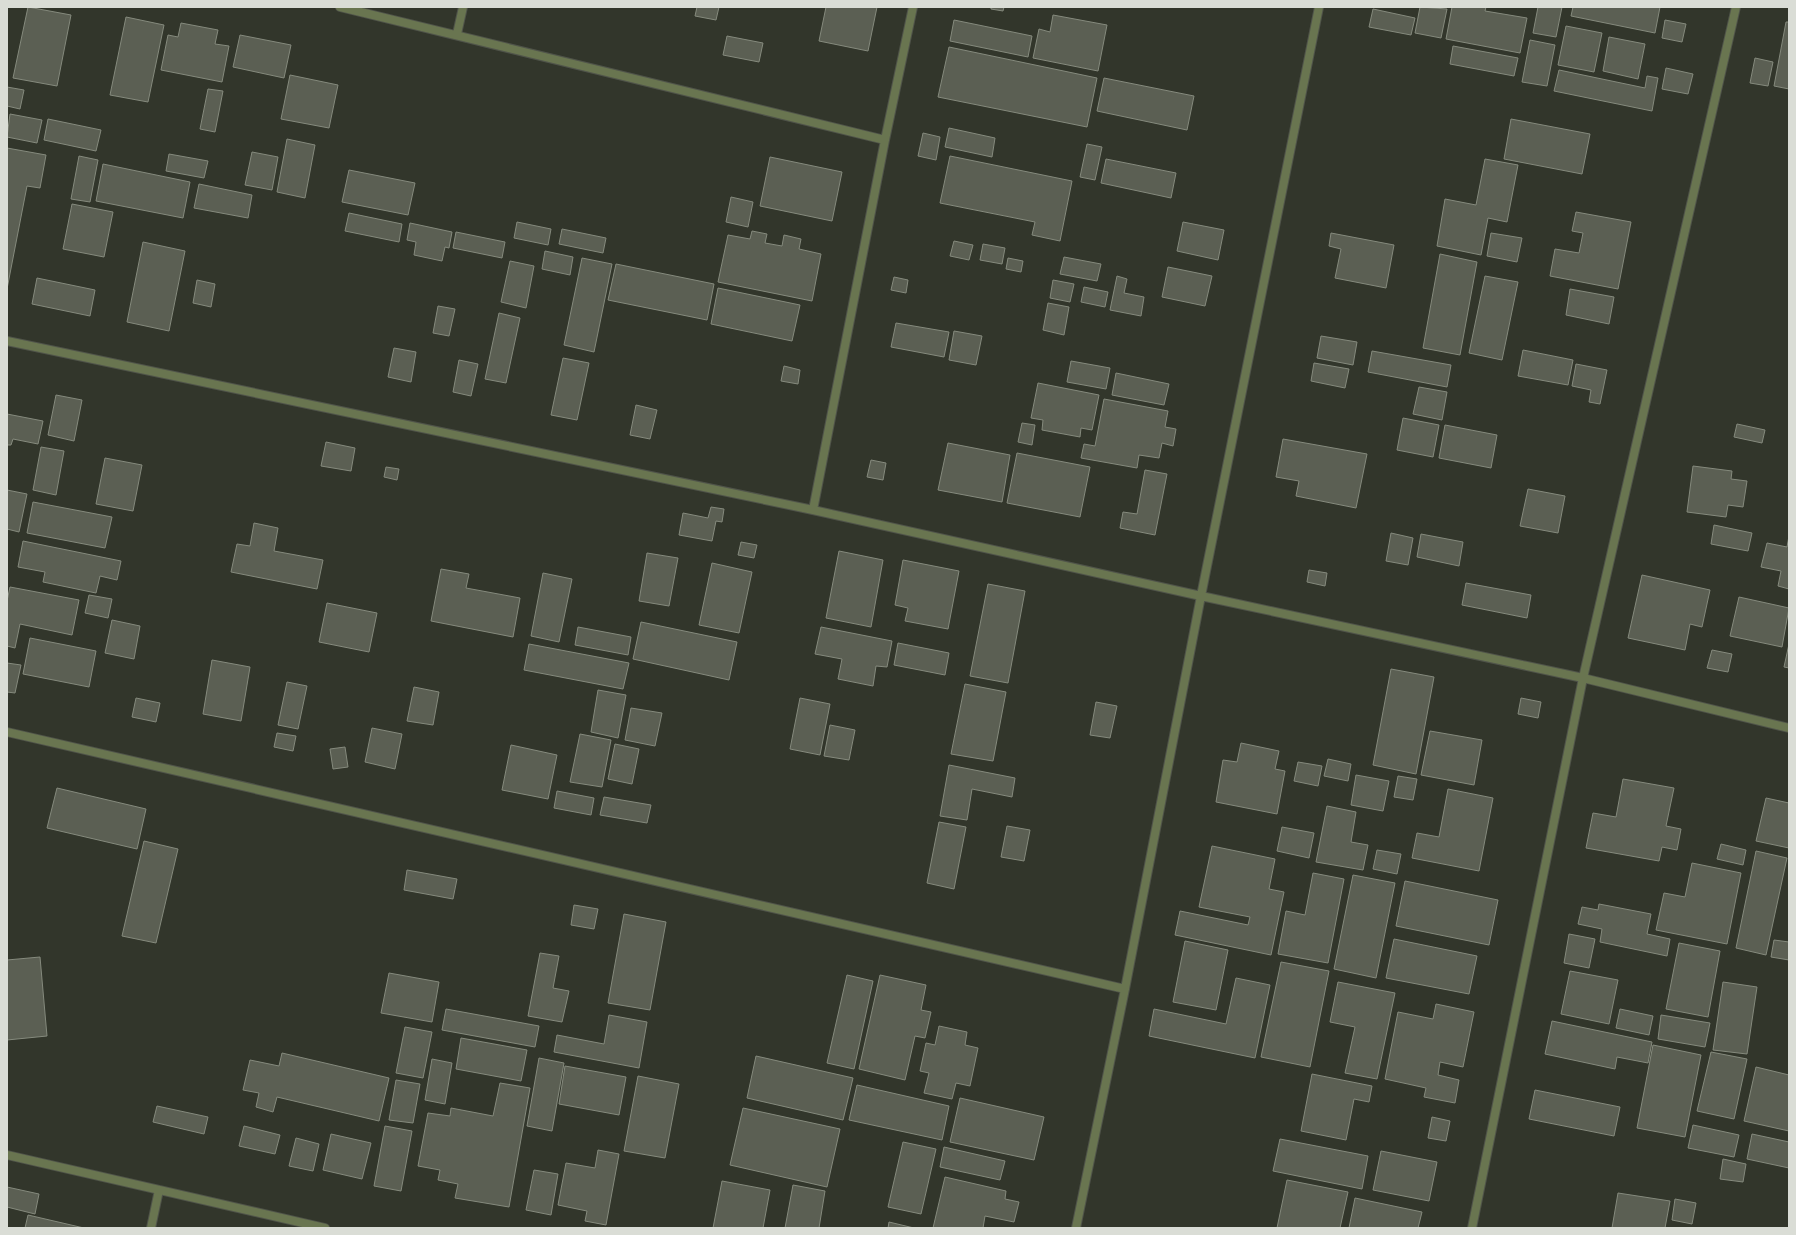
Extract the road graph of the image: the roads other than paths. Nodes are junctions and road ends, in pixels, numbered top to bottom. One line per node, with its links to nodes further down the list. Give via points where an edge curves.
1 (340, 7): 6 (street)
2 (463, 7): 6 (street)
3 (913, 7): 7 (street)
4 (1319, 7): 10 (street)
5 (1736, 7): 11 (street)
6 (456, 34): 7 (street)
7 (885, 140): 9 (street)
8 (7, 341): 9 (street)
9 (813, 510): 10 (street)
10 (1201, 596): 11 (street); 14 (street)
11 (1583, 678): 12 (street); 20 (street)
12 (1789, 728)
13 (7, 732): 14 (street)
14 (1125, 989): 19 (street)
15 (7, 1155): 16 (street)
16 (159, 1190): 17 (street); 18 (street)
17 (151, 1228)
18 (326, 1228)
19 (1076, 1228)
20 (1472, 1228)

